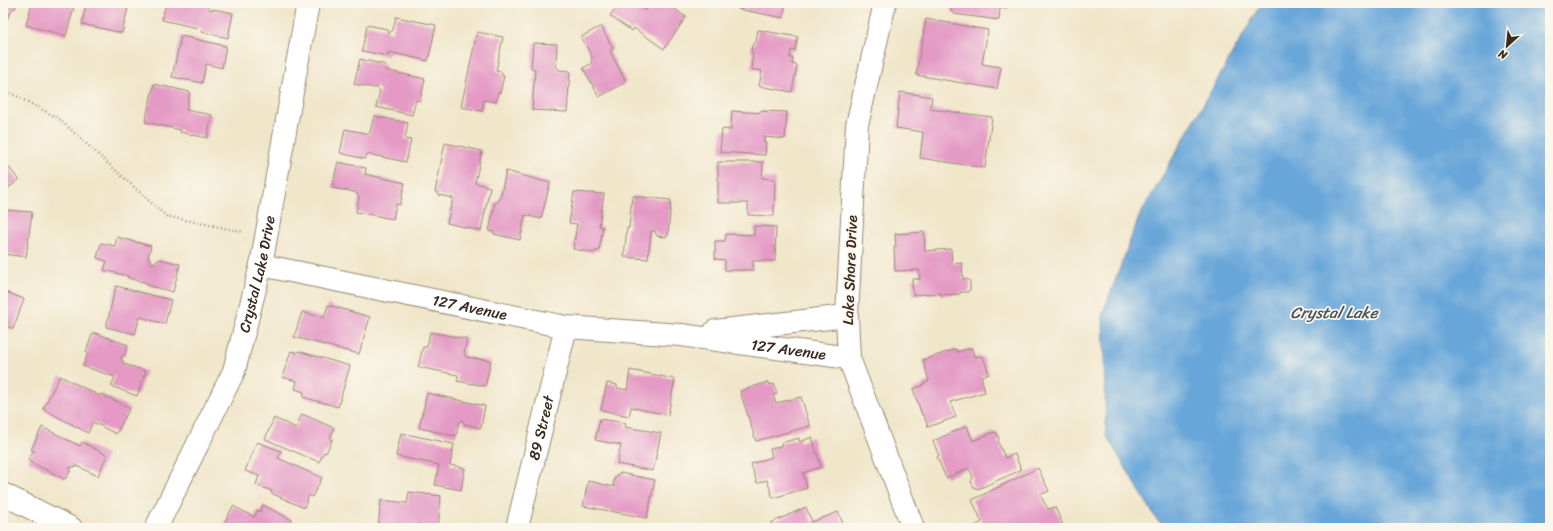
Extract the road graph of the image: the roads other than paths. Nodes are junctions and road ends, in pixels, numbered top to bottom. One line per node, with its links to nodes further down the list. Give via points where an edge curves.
1 (308, 3): 3 (street, Crystal Lake Drive)
2 (885, 3): 4 (street, Lake Shore Drive, via 857,125)
3 (262, 265): 5 (street, 127 Avenue); 10 (street, Crystal Lake Drive, via 234,372)
4 (847, 316): 6 (street, 127 Avenue); 7 (street, Lake Shore Drive)
5 (566, 327): 6 (street, 127 Avenue); 11 (street, 89 Street)
6 (681, 335): 7 (street, 127 Avenue)
7 (849, 358): 12 (street, Lake Shore Drive)
8 (3, 494): 9 (street)
9 (71, 528)
10 (156, 528)
11 (517, 528)
12 (913, 528)

